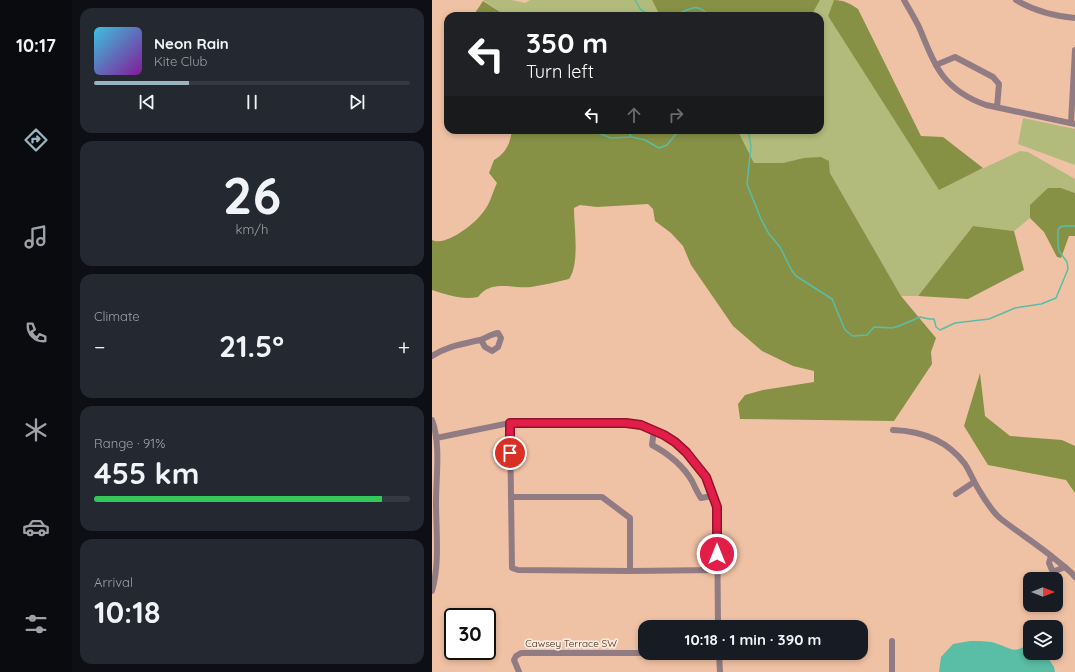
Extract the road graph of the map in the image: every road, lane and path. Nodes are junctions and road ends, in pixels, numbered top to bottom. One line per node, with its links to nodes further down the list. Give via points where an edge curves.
1 (904, 0): 5 (street)
2 (1016, 0): 3 (street, via 1032,9)
3 (1075, 18)
4 (1075, 50): 7 (street)
5 (936, 65): 6 (street, via 943,77 957,90 972,100); 6 (street, via 955,56 993,77 999,84)
6 (997, 108): 7 (street)
7 (1073, 124)
8 (481, 340): 9 (street, via 448,347)
9 (432, 356)
10 (432, 420): 14 (street)
11 (510, 423): 12 (street, via 626,423); 14 (street); 18 (street)
12 (654, 430): 17 (street, via 675,442 686,452 706,477); 17 (street, via 652,445 680,463 701,498)
13 (893, 430): 15 (street, via 911,431 945,445 965,464)
14 (436, 438): 24 (street, via 436,561)
15 (974, 482): 16 (street); 19 (street, via 1000,518)
16 (956, 494)
17 (712, 496): 21 (street, via 717,507)
18 (511, 497): 22 (street, via 602,497 630,518); 22 (street, via 512,568)
19 (1052, 556): 20 (street); 20 (street, via 1049,563 1052,570)
20 (1065, 567): 23 (street)
21 (717, 570): 22 (street); 25 (street)
22 (630, 571)
23 (1075, 577)
24 (432, 591)
25 (718, 620)
26 (892, 641): 31 (street)
27 (638, 653): 29 (street, Cawsey Terrace SW, via 521,653 514,660)
28 (719, 660): 30 (street)
29 (519, 672)
30 (720, 672)
31 (892, 672)

